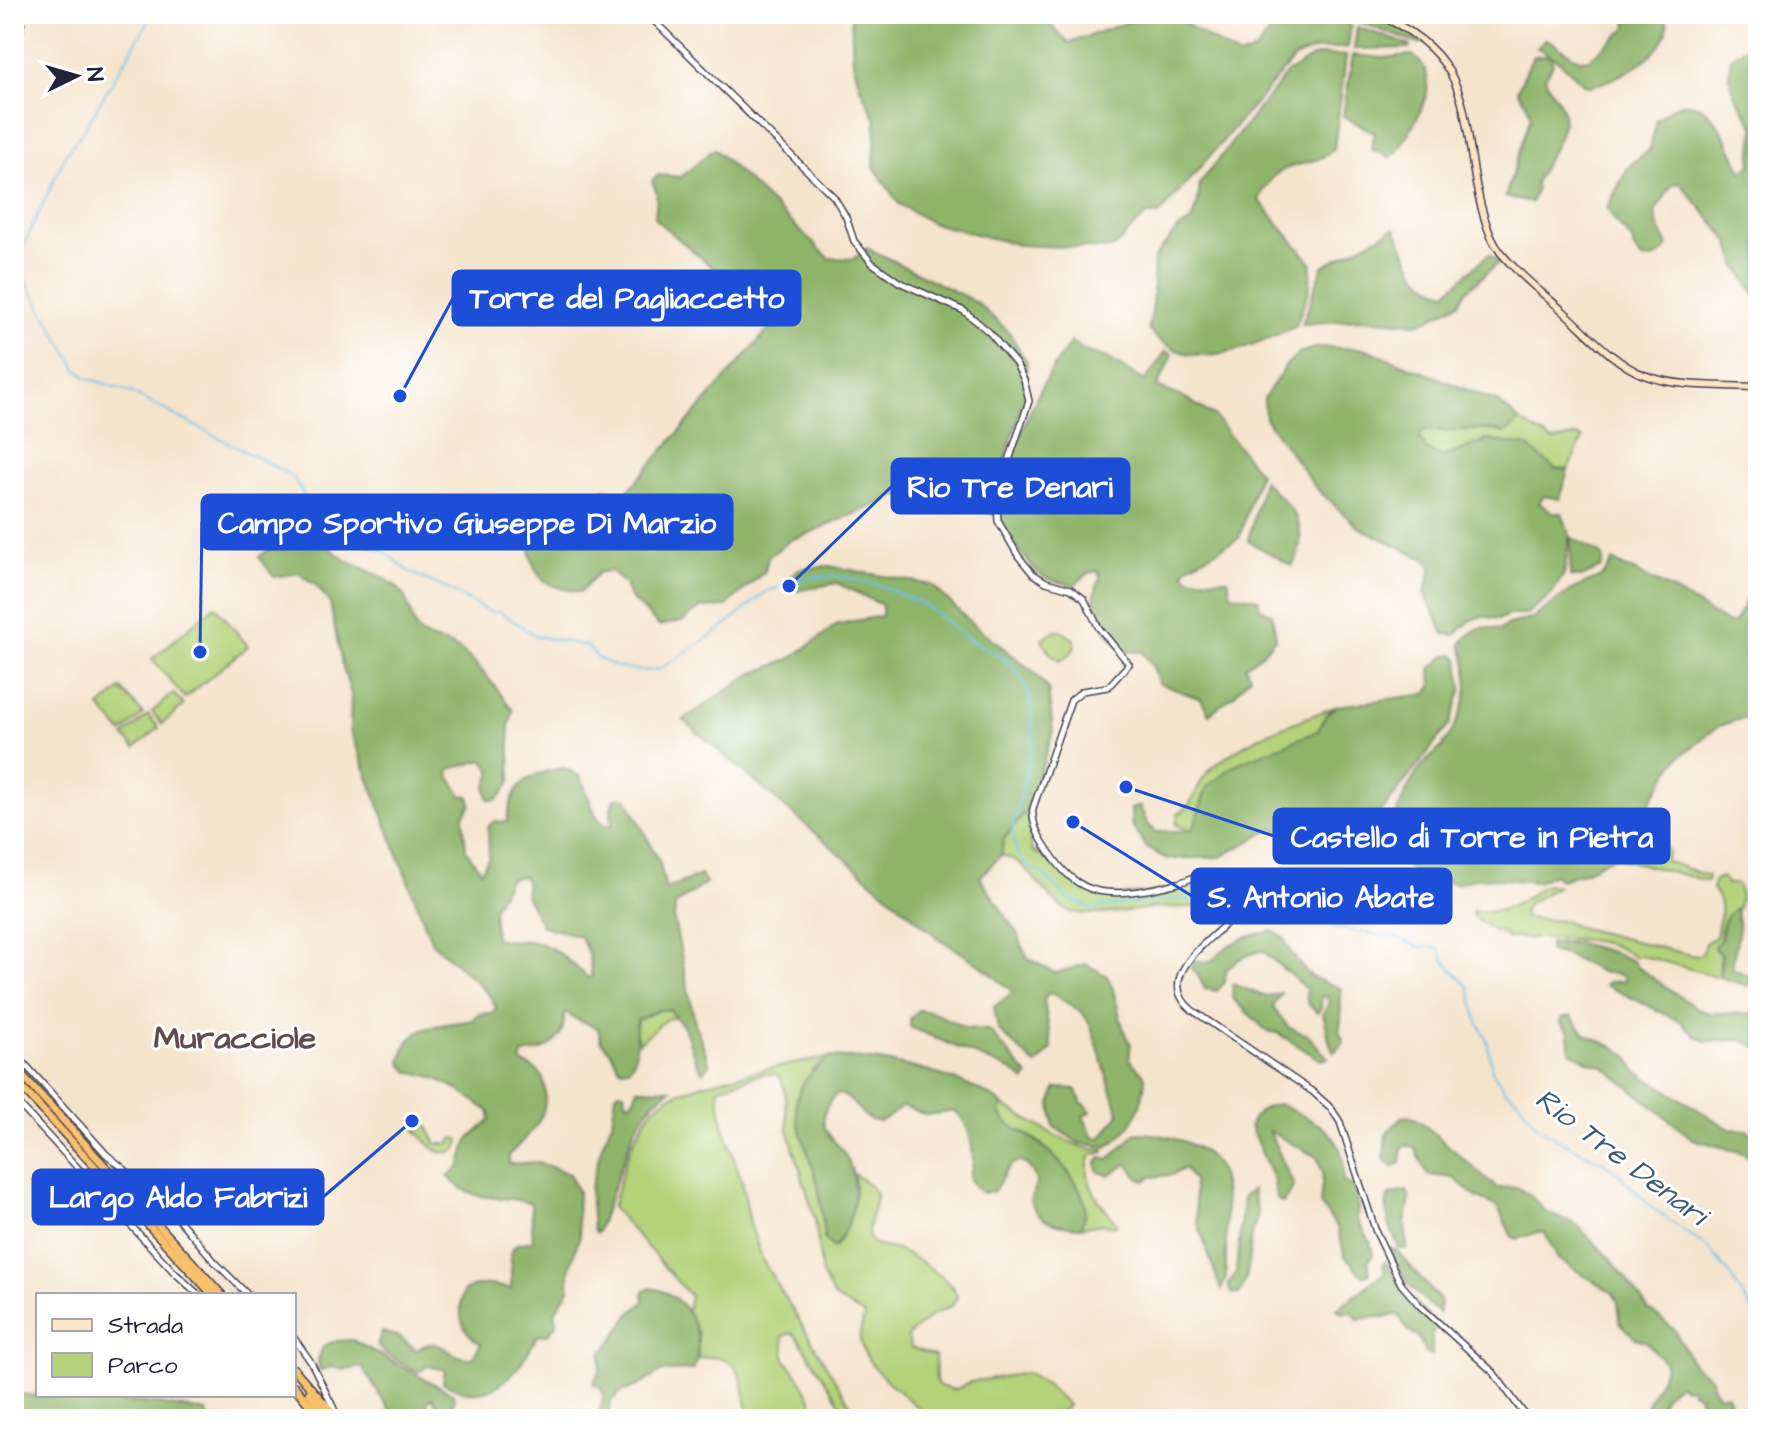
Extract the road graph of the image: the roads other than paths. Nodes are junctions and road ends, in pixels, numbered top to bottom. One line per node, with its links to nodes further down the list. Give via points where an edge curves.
1 (21, 14): 4 (highway)
2 (647, 14): 21 (street, via 832,195 856,244 883,272 964,311 1016,364 1029,401 1002,480 998,521 1033,574 1084,599 1129,666 1108,687 1082,691 1070,702 1033,808 1042,841 1069,876 1094,890 1124,892 1207,875 1235,887 1237,915 1189,959 1180,984 1183,1002 1331,1108 1397,1278 1493,1372)
3 (1376, 14): 5 (main road, via 1426,42 1454,79 1466,112 1486,225 1515,269 1635,371 1670,382)
4 (14, 64)
5 (1758, 387)
6 (14, 1052): 13 (street, via 106,1154 163,1201)
7 (14, 1065): 12 (highway)
8 (14, 1079): 11 (highway)
9 (14, 1099): 10 (street)
10 (197, 1293)
11 (211, 1293)
12 (222, 1293)
13 (246, 1293)
14 (296, 1341): 20 (street)
15 (296, 1371): 20 (highway)
16 (296, 1378): 19 (highway)
17 (296, 1388): 18 (highway)
18 (321, 1419)
19 (330, 1419)
20 (339, 1419)
21 (1528, 1419)

